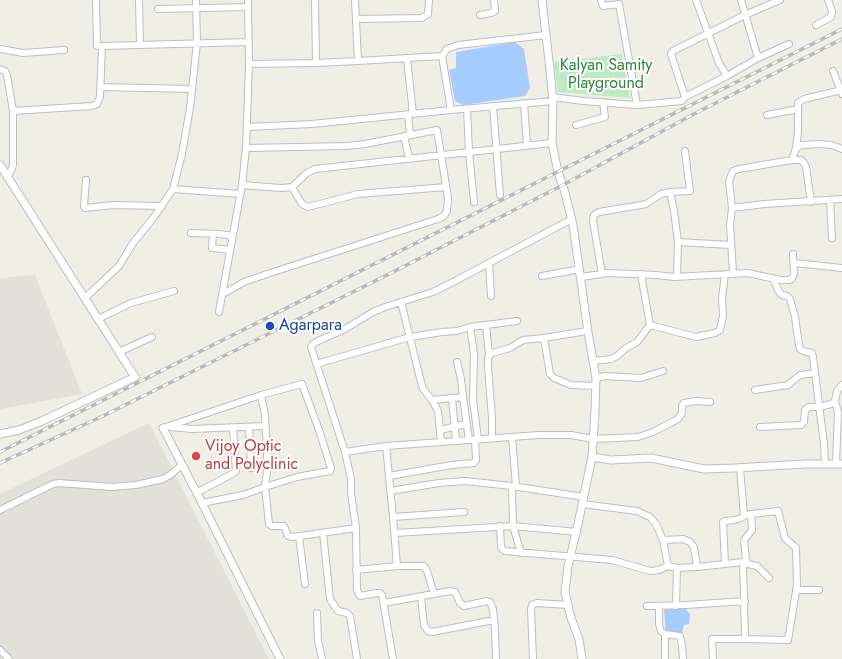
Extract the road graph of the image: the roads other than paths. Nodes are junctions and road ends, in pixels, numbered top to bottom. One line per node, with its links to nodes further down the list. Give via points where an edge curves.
1 (96, 0): 28 (street, via 97,46)
2 (139, 0): 27 (street)
3 (196, 0): 16 (street)
4 (248, 0): 15 (street)
5 (315, 0): 35 (street)
6 (355, 0): 20 (street)
7 (429, 0): 20 (street, via 428,14 422,18)
8 (494, 0): 18 (street, via 495,11)
9 (542, 0): 23 (street)
10 (602, 0): 47 (street, via 603,6 619,4)
11 (696, 0): 22 (street)
12 (741, 0): 19 (street)
13 (780, 0): 19 (street)
14 (828, 0): 21 (street, via 832,11 831,17)
15 (248, 7): 16 (street); 24 (street)
16 (197, 9): 17 (street); 25 (street)
17 (158, 10)
18 (480, 15)
19 (745, 15): 22 (street); 33 (street)
20 (356, 20): 34 (street)
21 (816, 25)
22 (708, 34): 39 (street); 43 (street, via 677,48 672,54)
23 (546, 35): 31 (street, via 458,45 447,48); 44 (street)
24 (249, 42): 25 (street); 36 (street)
25 (197, 43): 27 (street); 41 (street)
26 (789, 44): 33 (street)
27 (140, 45): 28 (street)
28 (102, 46): 40 (street)
29 (0, 49): 30 (street, via 23,53)
30 (64, 50)
31 (442, 56): 32 (street); 51 (street)
32 (407, 58): 34 (street); 53 (street)
33 (758, 58): 39 (street)
34 (358, 61): 35 (street)
35 (316, 63): 36 (street)
36 (249, 64): 56 (street)
37 (0, 69): 52 (street, via 7,75)
38 (833, 71): 42 (street)
39 (727, 76): 43 (street)
40 (100, 87): 41 (street); 52 (street, via 99,102 95,105)
41 (192, 89): 75 (street)
42 (842, 91): 50 (street, via 804,99 798,103)
43 (685, 97): 47 (street, via 682,101)
44 (553, 99): 45 (street); 46 (street); 58 (street)
45 (603, 102): 47 (street); 55 (street, via 605,117)
46 (524, 103): 48 (street); 59 (street)
47 (637, 105)
48 (493, 106): 49 (street); 63 (street)
49 (467, 108): 51 (street); 65 (street)
50 (798, 109): 54 (street); 61 (street)
51 (451, 110): 53 (street)
52 (13, 111): 70 (street, via 13,164)
53 (411, 114): 56 (street, via 312,124); 57 (street)
54 (767, 115)
55 (576, 125)
56 (247, 127): 60 (street)
57 (407, 136): 60 (street, via 347,146); 66 (street, via 437,130); 67 (street)
58 (552, 144): 59 (street); 85 (street)
59 (527, 146): 63 (street)
60 (246, 148): 72 (street)
61 (796, 148): 62 (street, via 820,144); 68 (street)
62 (842, 149)
63 (496, 150): 65 (street); 78 (street)
64 (685, 151): 76 (street, via 690,191)
65 (469, 152): 66 (street); 81 (street)
66 (441, 155): 67 (street); 74 (street)
67 (409, 158): 73 (street, via 315,169 307,172)
68 (792, 160): 82 (street, via 801,160 806,167); 84 (street, via 733,171 730,181)
69 (0, 165): 70 (street)
70 (7, 177): 108 (street)
71 (86, 180): 83 (street, via 85,208 114,205)
72 (242, 185): 73 (street); 77 (street)
73 (292, 187): 74 (street, via 302,204 308,207 358,194)
74 (446, 187): 106 (street, via 448,211 438,219 244,282)
75 (173, 189): 77 (street); 83 (street)
76 (670, 192): 90 (street); 99 (street, via 661,194 646,204 594,215)
77 (240, 194): 88 (street)
78 (500, 195)
79 (842, 199): 80 (street)
80 (830, 200): 82 (street); 89 (street)
81 (474, 202)
82 (811, 202): 84 (street)
83 (162, 206): 108 (street, via 119,266)
84 (732, 208): 91 (street)
85 (572, 219): 94 (street); 97 (street)
86 (191, 233): 87 (street)
87 (213, 234): 88 (street); 92 (street, via 212,248)
88 (232, 236): 92 (street)
89 (832, 238)
90 (678, 242): 91 (street); 103 (street)
91 (731, 245): 98 (street)
92 (230, 250): 106 (street)
93 (794, 254): 95 (street)
94 (489, 263): 107 (street); 109 (street, via 444,287)
95 (794, 263): 96 (street); 104 (street, via 792,279)
96 (842, 268)
97 (580, 273): 99 (street); 102 (street); 116 (street)
98 (733, 273): 101 (street); 104 (street)
99 (602, 274): 100 (street)
100 (641, 274): 103 (street); 114 (street)
101 (725, 274): 103 (street); 114 (street, via 720,330 696,337)
102 (542, 276)
103 (677, 277)
104 (773, 278): 126 (street, via 779,292 790,300 799,345 803,351 812,353)
105 (174, 291): 111 (street, via 131,303)
106 (223, 294): 110 (street)
107 (491, 296)
108 (85, 298): 111 (street)
109 (401, 302): 118 (street); 124 (street, via 373,312 313,344 311,350)
110 (219, 312)
111 (98, 319): 120 (street)
112 (518, 321): 113 (street)
113 (486, 325): 115 (street); 121 (street)
114 (650, 325): 122 (street, via 637,342 617,356)
115 (470, 327): 118 (street); 150 (street, via 474,354)
116 (587, 331): 119 (street); 122 (street)
117 (152, 337): 120 (street)
118 (410, 337): 124 (street); 134 (street, via 423,389)
119 (544, 338): 121 (street, via 523,340 510,348); 129 (street, via 550,374 554,378 571,385)
120 (119, 352): 146 (street, via 135,378 42,421)
121 (489, 355): 148 (street)
122 (592, 361): 127 (street)
123 (457, 362): 132 (street)
124 (316, 364): 154 (street)
125 (663, 371): 127 (street, via 641,378)
126 (815, 373): 130 (street, via 800,375 788,384); 137 (street)
127 (596, 378): 129 (street)
128 (842, 385): 135 (street, via 837,391)
129 (596, 386): 149 (street)
130 (755, 390)
131 (261, 395): 139 (street); 143 (street); 163 (street, via 302,384 331,470)
132 (463, 397): 133 (street); 138 (street)
133 (452, 398): 134 (street); 141 (street)
134 (432, 400): 145 (street, via 438,411)
135 (835, 401): 137 (street); 157 (street, via 838,412)
136 (710, 402): 149 (street, via 684,402 678,419 638,437)
137 (819, 407): 142 (street, via 809,407 805,410 804,422 801,425); 156 (street)
138 (466, 424): 141 (street); 150 (street)
139 (266, 426): 140 (street); 163 (street, via 268,461)
140 (249, 427): 144 (street); 159 (street)
141 (455, 427): 145 (street); 151 (street)
142 (760, 427)
143 (166, 428): 144 (street); 158 (street)
144 (233, 428): 165 (street, via 236,471)
145 (440, 430): 152 (street)
146 (0, 434)
147 (512, 437): 148 (street); 149 (street, via 571,434); 162 (street)
148 (492, 438): 150 (street)
149 (593, 439): 155 (street)
150 (474, 440): 151 (street); 161 (street, via 474,463 452,464)
151 (456, 441): 152 (street)
152 (441, 442): 153 (street)
153 (386, 446): 154 (street); 161 (street)
154 (345, 452): 175 (street, via 351,479)
155 (592, 457): 160 (street, via 611,460 651,458 704,469); 166 (street)
156 (825, 464): 157 (street); 160 (street)
157 (839, 464)
158 (182, 465): 165 (street); 168 (street, via 163,479 136,485 112,487 53,484)
159 (251, 468)
160 (740, 468): 171 (street)
161 (389, 476): 164 (street)
162 (514, 486): 164 (street, via 458,481); 166 (street); 174 (street)
163 (264, 487): 167 (street, via 243,495); 179 (street, via 269,524 284,526 288,536)
164 (390, 491): 172 (street)
165 (196, 492): 167 (street)
166 (583, 500): 176 (street); 180 (street, via 637,511 650,517)
167 (202, 503): 207 (street)
168 (0, 510)
169 (464, 512): 172 (street)
170 (752, 514): 171 (street); 189 (street, via 752,530 744,540 746,561); 191 (street, via 778,511 784,538 796,548)
171 (744, 515): 183 (street, via 722,522)
172 (393, 517): 178 (street)
173 (500, 526): 174 (street); 178 (street); 181 (street, via 502,550)
174 (513, 526): 176 (street); 181 (street)
175 (356, 528): 177 (street); 188 (street)
176 (577, 532): 182 (street)
177 (323, 533): 179 (street); 209 (street, via 330,599 338,611 350,616)
178 (395, 533): 184 (street)
179 (299, 536): 190 (street)
180 (663, 540): 185 (street); 186 (street, via 683,539 690,542 694,547)
181 (521, 553): 182 (street)
182 (570, 557): 185 (street, via 612,560 650,571); 197 (street, via 565,592)
183 (725, 564): 186 (street); 195 (street, via 743,562)
184 (397, 566): 188 (street); 193 (street, via 424,566 428,571)
185 (668, 566): 187 (street)
186 (697, 567): 187 (street)
187 (677, 568): 200 (street)
188 (356, 570): 196 (street, via 358,594 363,596 380,593)
189 (769, 578)
190 (305, 584)
191 (796, 590): 192 (street); 204 (street, via 788,640)
192 (819, 590)
193 (434, 594): 194 (street); 202 (street, via 455,592 464,606 487,601 491,605)
194 (421, 597): 196 (street); 202 (street, via 424,625 428,631)
195 (745, 601): 200 (street); 204 (street)
196 (384, 603): 210 (street)
197 (568, 605): 212 (street, via 532,605); 213 (street, via 579,639)
198 (647, 606): 199 (street)
199 (659, 606): 200 (street); 203 (street, via 659,624)
200 (676, 606)
201 (317, 613): 208 (street, via 318,641)
202 (494, 620): 211 (street)
203 (665, 634): 214 (street); 215 (street, via 680,636)
204 (745, 639): 216 (street, via 712,639)
205 (0, 650): 206 (street)
206 (9, 659)
207 (280, 659)
208 (322, 659)
209 (358, 659)
210 (393, 659)
211 (496, 659)
212 (533, 659)
213 (582, 659)
214 (665, 659)
215 (683, 659)
216 (713, 659)

